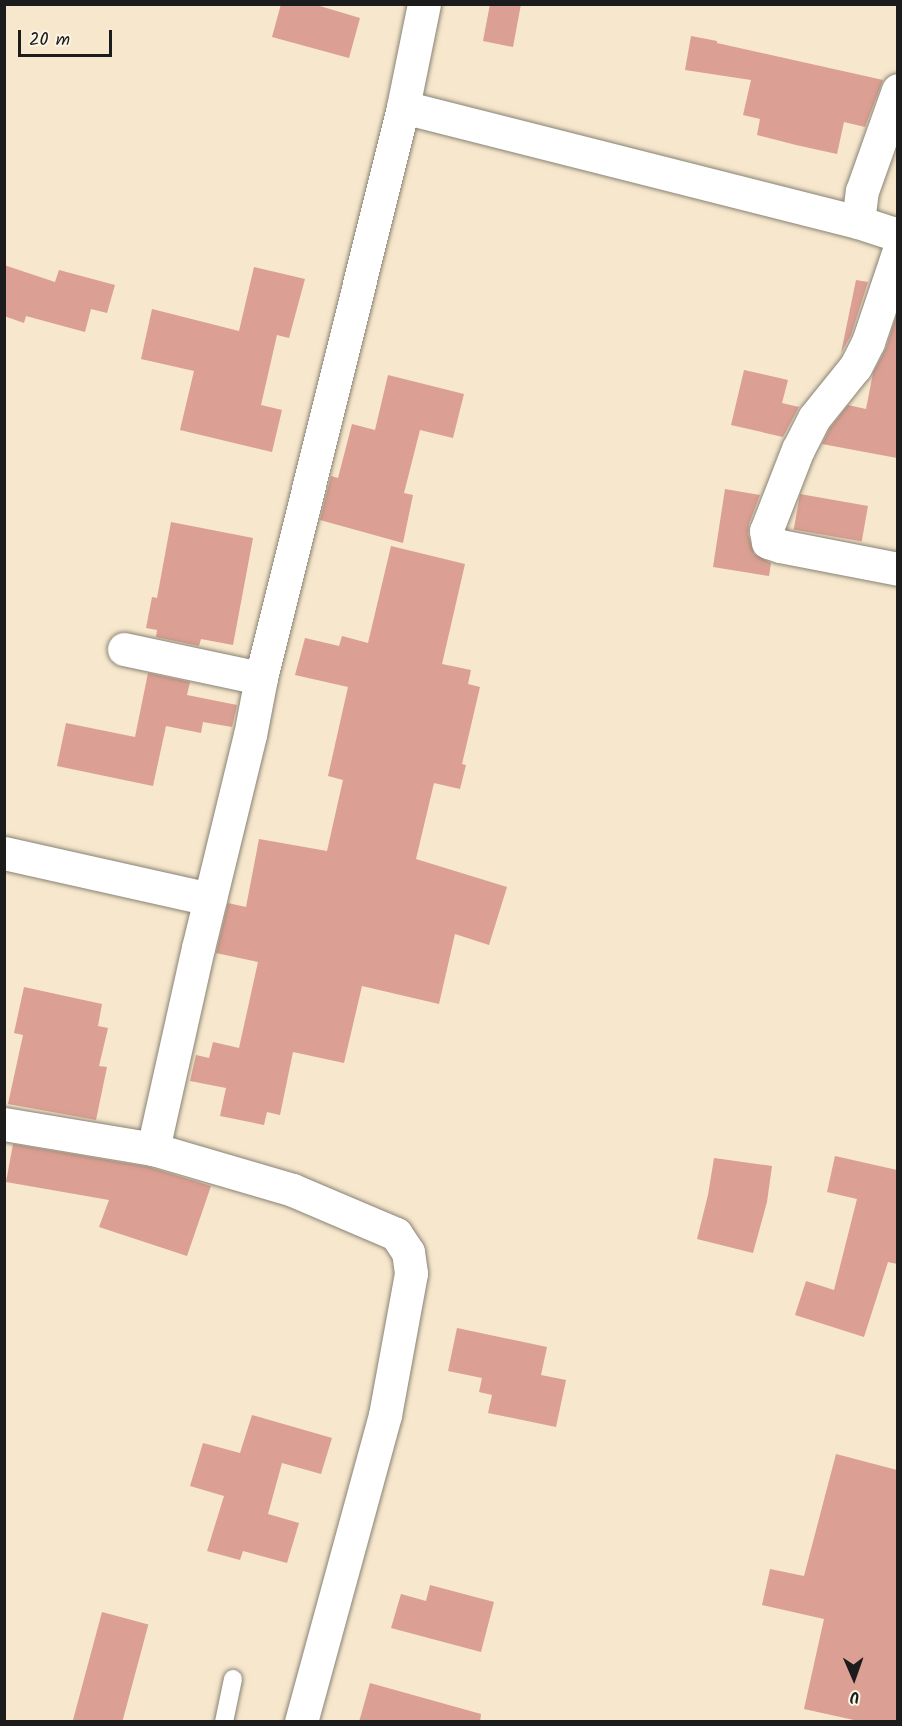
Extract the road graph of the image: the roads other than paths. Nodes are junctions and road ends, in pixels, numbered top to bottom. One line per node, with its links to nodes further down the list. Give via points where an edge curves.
1 (424, 4): 3 (street)
2 (897, 90): 4 (street, via 862,191)
3 (402, 107): 4 (street); 9 (street)
4 (858, 222): 5 (street)
5 (897, 235)
6 (897, 253): 7 (street, via 868,342 855,367 814,418 766,531 768,542 780,546)
7 (897, 569)
8 (124, 649): 9 (street)
9 (261, 678): 11 (street)
10 (4, 853): 11 (street)
11 (210, 899): 13 (street)
12 (4, 1124): 13 (street)
13 (153, 1149): 16 (street, via 294,1190 396,1234 408,1252 411,1273 386,1415)
14 (233, 1679): 15 (lane)
15 (224, 1722)
16 (302, 1722)

